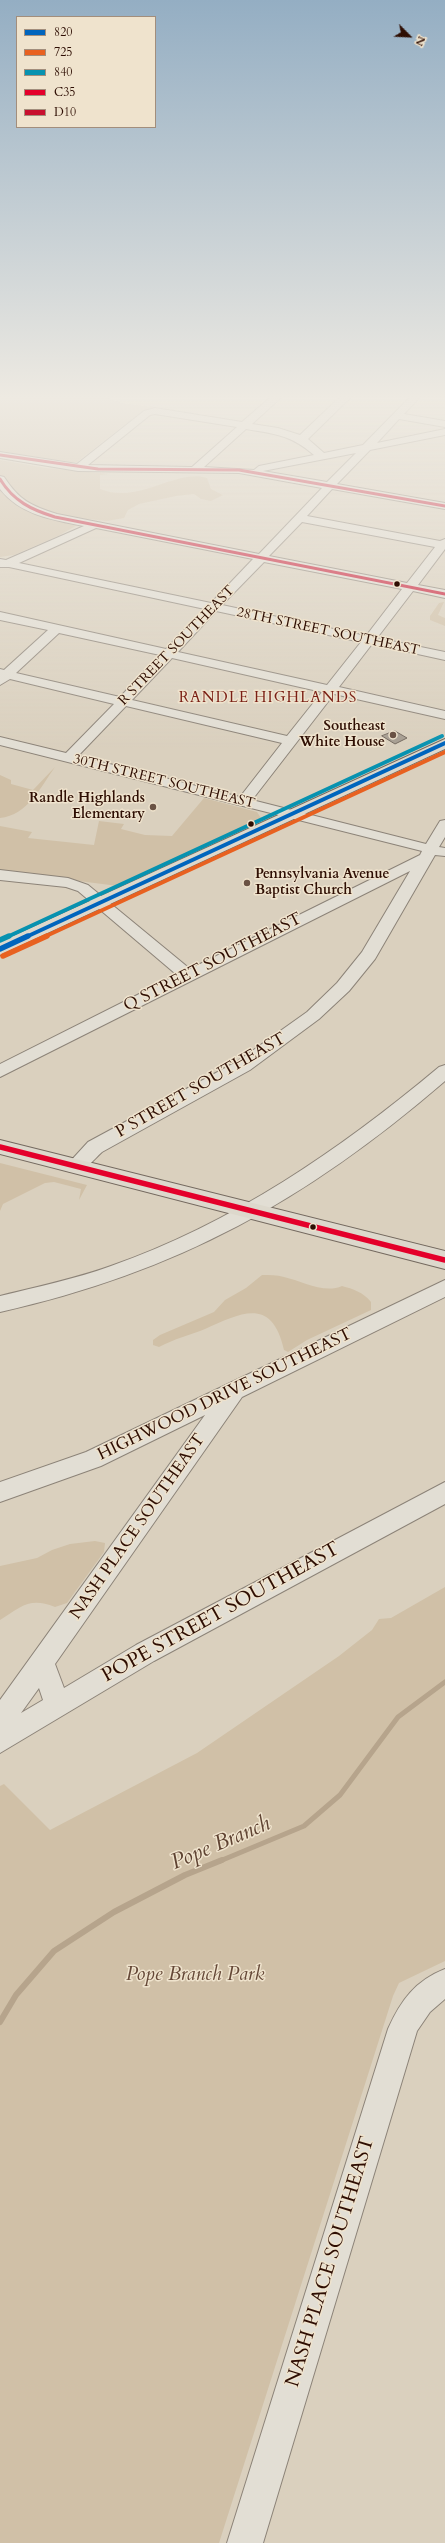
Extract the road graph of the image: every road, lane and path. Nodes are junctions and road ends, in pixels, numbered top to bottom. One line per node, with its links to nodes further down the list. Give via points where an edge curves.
1 (44, 513): 4 (street)
2 (304, 513): 3 (street, R STREET SOUTHEAST)
3 (299, 518): 5 (street); 6 (street, R STREET SOUTHEAST)
4 (95, 525): 6 (street); 7 (street)
5 (444, 543): 8 (street)
6 (262, 558): 8 (street); 10 (street, R STREET SOUTHEAST)
7 (2, 564): 10 (street, 28TH STREET SOUTHEAST)
8 (410, 587): 9 (street); 13 (street)
9 (445, 594)
10 (214, 608): 13 (street, 28TH STREET SOUTHEAST); 14 (street, R STREET SOUTHEAST)
11 (0, 616): 12 (street)
12 (56, 629): 14 (street); 16 (street)
13 (369, 640): 15 (street, 28TH STREET SOUTHEAST); 17 (street)
14 (170, 654): 17 (street); 18 (street, R STREET SOUTHEAST)
15 (445, 656)
16 (2, 676): 18 (street)
17 (330, 690): 19 (street); 21 (street)
18 (123, 702): 21 (street); 23 (street, R STREET SOUTHEAST)
19 (445, 715)
20 (0, 741): 23 (street, 30TH STREET SOUTHEAST)
21 (290, 741): 24 (street)
22 (445, 743): 25 (main road)
23 (69, 758): 24 (street, 30TH STREET SOUTHEAST)
24 (243, 802): 25 (street, 30TH STREET SOUTHEAST)
25 (293, 814): 27 (street, 30TH STREET SOUTHEAST); 29 (main road)
26 (445, 824): 27 (street, P STREET SOUTHEAST)
27 (434, 853): 31 (street, Q STREET SOUTHEAST); 35 (street, P STREET SOUTHEAST, via 363,964 317,1013 246,1064 95,1147)
28 (0, 875): 29 (street, via 76,885)
29 (101, 903): 30 (main road); 31 (street)
30 (0, 949)
31 (188, 976): 32 (street, Q STREET SOUTHEAST)
32 (0, 1071)
33 (445, 1071): 36 (street, via 411,1101 359,1140)
34 (0, 1147): 35 (main road)
35 (75, 1166): 36 (main road)
36 (250, 1211): 37 (main road); 39 (street, via 192,1242 133,1266 60,1290)
37 (445, 1260)
38 (445, 1288): 40 (street, HIGHWOOD DRIVE SOUTHEAST)
39 (0, 1304)
40 (234, 1391): 41 (street, HIGHWOOD DRIVE SOUTHEAST, via 94,1459); 43 (street, NASH PLACE SOUTHEAST)
41 (0, 1492)
42 (445, 1492): 44 (street, POPE STREET SOUTHEAST, via 145,1653)
43 (42, 1663): 44 (street); 45 (street, NASH PLACE SOUTHEAST)
44 (57, 1704): 46 (street, POPE STREET SOUTHEAST)
45 (0, 1721)
46 (0, 1740)
47 (439, 1986): 48 (street, NASH PLACE SOUTHEAST, via 417,2003 403,2029)
48 (245, 2543)

